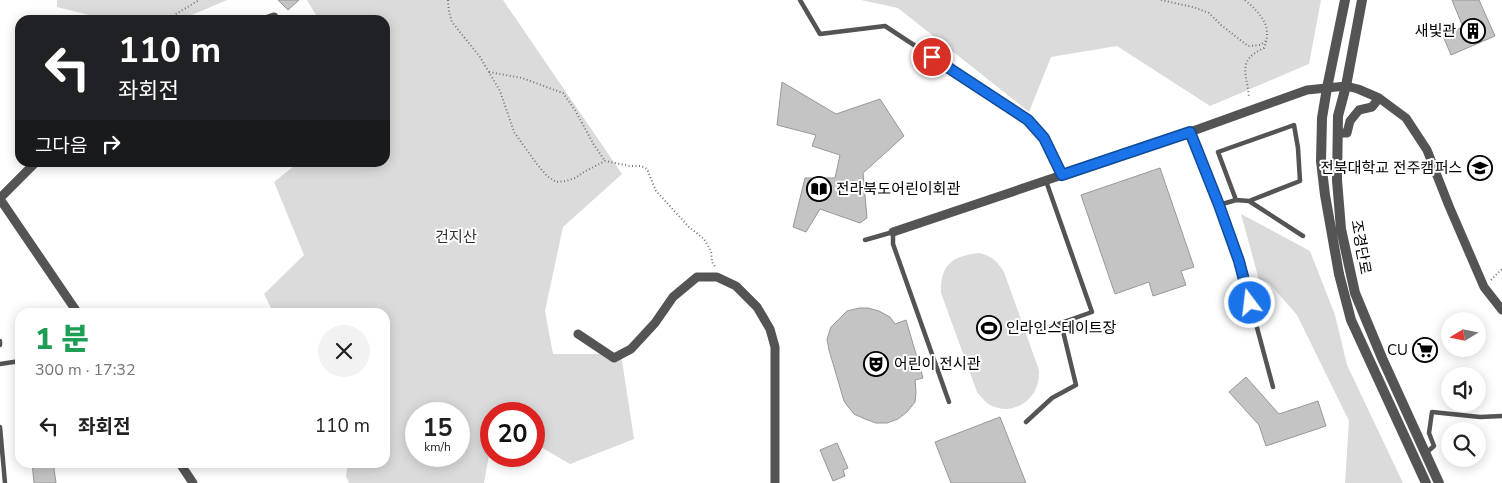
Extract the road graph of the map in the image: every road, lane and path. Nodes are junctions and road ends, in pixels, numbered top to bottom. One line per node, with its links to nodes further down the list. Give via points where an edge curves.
1 (199, 0): 8 (path)
2 (448, 0): 10 (path, via 452,22)
3 (800, 0): 19 (lane, via 820,34 885,26 1028,120 1044,138)
4 (1161, 0): 9 (path, via 1209,13 1248,46 1260,45)
5 (1246, 0): 9 (path, via 1267,27)
6 (1345, 0): 12 (street, 조경단로)
7 (1362, 0): 11 (street, 조경단로)
8 (175, 15)
9 (1267, 40): 13 (path, via 1264,48 1255,52 1245,64)
10 (489, 72): 17 (path, via 522,78 563,92); 17 (path, via 500,91 514,132 548,176 556,182 566,181)
11 (1346, 86): 12 (street); 14 (street); 16 (street, 조경단로, via 1338,116)
12 (1327, 88): 15 (street, via 1307,90); 48 (street, 조경단로, via 1322,118 1321,161 1339,274 1351,320)
13 (1249, 97)
14 (1380, 98): 16 (street, via 1372,107 1360,110 1350,121 1346,133); 30 (street, via 1406,118 1427,150)
15 (1190, 132): 19 (street); 24 (lane)
16 (1338, 133): 43 (street, 조경단로, via 1341,229 1354,293)
17 (605, 161): 29 (path, via 647,169 656,191 704,239 711,251 712,262)
18 (31, 167): 21 (street)
19 (1062, 175): 20 (street)
20 (1046, 180): 25 (street); 33 (lane, via 1092,312)
21 (0, 198): 31 (street)
22 (1236, 200): 23 (lane); 23 (lane, via 1218,152 1294,125 1300,181); 24 (lane)
23 (1249, 201): 26 (lane)
24 (1219, 205): 38 (lane, via 1239,261)
25 (893, 232): 27 (lane); 39 (lane, via 893,244)
26 (1303, 236)
27 (865, 240)
28 (1502, 269): 30 (path)
29 (725, 280): 35 (street, via 697,277 673,297 631,349 614,358); 47 (street, via 736,286 757,308 770,329 775,347)
30 (1484, 287): 32 (street)
31 (74, 308)
32 (1502, 310)
33 (1061, 323): 34 (lane); 41 (lane, via 1076,385 1052,398)
34 (1041, 330)
35 (578, 334)
36 (15, 362): 37 (lane)
37 (0, 364)
38 (1273, 387)
39 (949, 402)
40 (1502, 416): 43 (lane, via 1480,418 1432,412 1429,433 1434,446)
41 (1026, 422)
42 (0, 427): 45 (lane)
43 (1425, 453): 49 (street, 조경단로)
44 (183, 468): 46 (street)
45 (5, 483)
46 (193, 483)
47 (775, 483)
48 (1426, 483)
49 (1439, 483)

